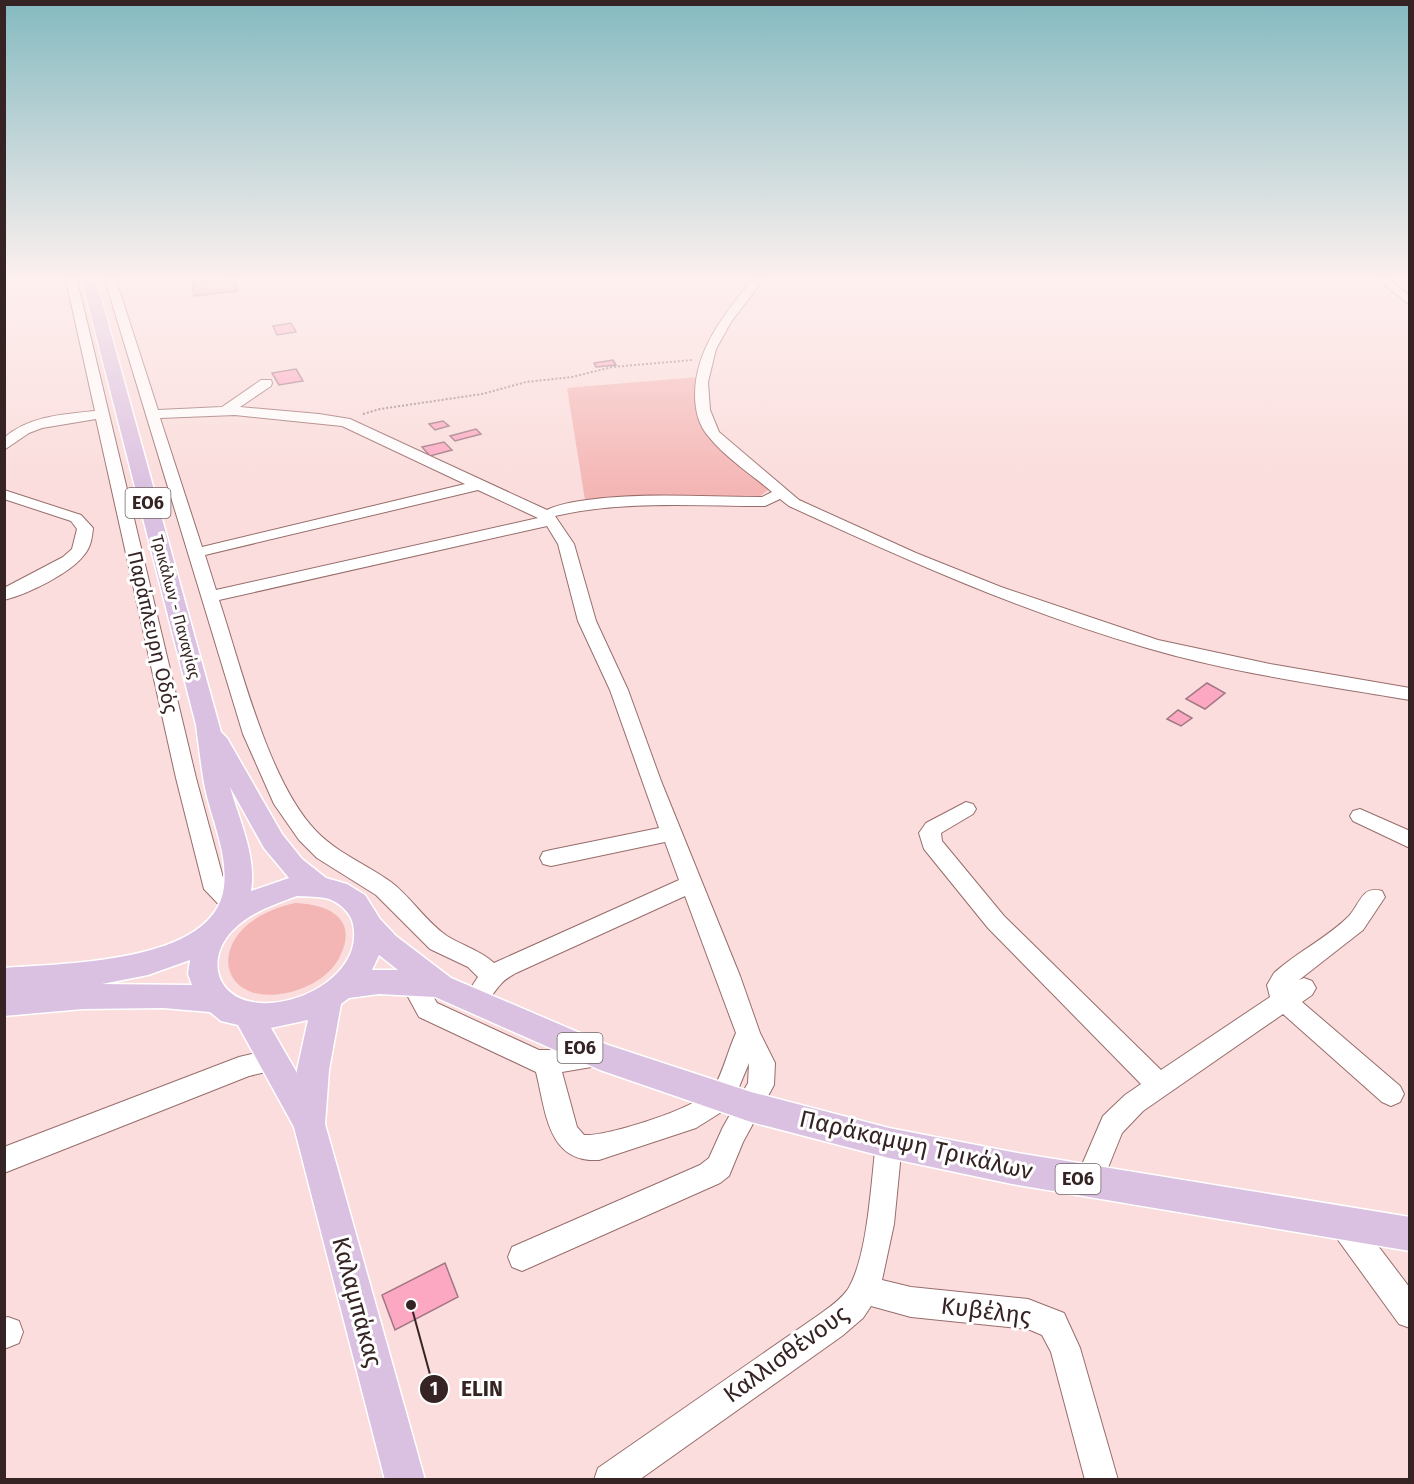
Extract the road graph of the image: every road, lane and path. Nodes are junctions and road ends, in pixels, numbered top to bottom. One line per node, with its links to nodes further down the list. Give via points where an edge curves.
1 (87, 349): 8 (street, Παράπλευρη Οδός)
2 (108, 349): 20 (main road, Τρικάλων - Παναγίας / ΕΟ6)
3 (132, 349): 9 (street)
4 (710, 349): 5 (street)
5 (705, 361): 10 (path, via 612,367 462,398 381,409); 14 (street, via 701,389 707,425)
6 (266, 383): 7 (street)
7 (227, 410): 9 (street); 10 (street)
8 (102, 414): 11 (street, via 32,427); 31 (street, Παράπλευρη Οδός, via 186,778)
9 (153, 414): 16 (street)
10 (345, 422): 12 (street)
11 (4, 446)
12 (478, 485): 15 (street); 16 (street)
13 (4, 494): 17 (street, via 76,518 85,528 76,555)
14 (787, 498): 15 (street, via 602,503 576,506); 19 (street, via 976,584 1142,641 1259,668)
15 (552, 516): 18 (street); 25 (street, via 567,544 587,621 619,690)
16 (195, 553): 18 (street)
17 (4, 595)
18 (209, 597): 21 (street, via 253,734)
19 (1410, 694)
20 (208, 725): 23 (main road, Τρικάλων - Παναγίας / ΕΟ6); 31 (main road, Τρικάλων - Παναγίας / ΕΟ6, via 218,789 238,871 238,888)
21 (284, 804): 23 (street); 33 (street, via 325,852 384,889 438,942 476,960)
22 (966, 809): 45 (street, via 933,828 932,843 996,922)
23 (258, 815): 29 (main road, Τρικάλων - Παναγίας / ΕΟ6, via 293,866)
24 (1360, 816): 26 (street)
25 (672, 833): 27 (street); 28 (street)
26 (1410, 840)
27 (551, 858)
28 (692, 884): 33 (street, via 530,955); 47 (street, via 762,1063 761,1085)
29 (319, 887): 31 (main road, ΕΟ6, via 273,891); 32 (main road, ΕΟ6, via 338,891 353,900)
30 (1374, 897): 37 (street, via 1358,922 1282,981 1279,993)
31 (226, 917): 34 (main road, via 192,946 165,958 133,966); 38 (main road, ΕΟ6, via 204,949 201,968 204,985)
32 (369, 926): 35 (main road, Παράκαμψη Τρικάλων / ΕΟ6); 36 (main road, ΕΟ6, via 363,962)
33 (493, 976): 39 (street)
34 (4, 980)
35 (427, 984): 36 (main road, Παράκαμψη Τρικάλων / ΕΟ6, via 373,981); 39 (main road, Παράκαμψη Τρικάλων / ΕΟ6); 44 (street, via 428,1010 537,1061)
36 (334, 994): 41 (main road, ΕΟ6, via 291,1013); 48 (main road, Καλαμπάκας, via 313,1070)
37 (1295, 995): 45 (street); 46 (street)
38 (215, 1000): 40 (main road, via 127,996); 41 (main road, ΕΟ6)
39 (474, 1001): 42 (main road, Παράκαμψη Τρικάλων / ΕΟ6)
40 (4, 1004)
41 (248, 1015): 43 (main road, Καλαμπάκας)
42 (600, 1056): 44 (street); 47 (main road, Παράκαμψη Τρικάλων / ΕΟ6)
43 (274, 1060): 48 (main road, Καλαμπάκας); 50 (street, via 248,1065)
44 (546, 1061): 47 (street, via 565,1132 575,1147 599,1148)
45 (1159, 1085): 51 (street, via 1112,1125)
46 (1391, 1094)
47 (736, 1103): 49 (main road, Παράκαμψη Τρικάλων / ΕΟ6); 54 (street, via 732,1136 719,1167 710,1174)
48 (309, 1124): 57 (main road, Καλαμπάκας)
49 (889, 1143): 51 (main road, Παράκαμψη Τρικάλων / ΕΟ6); 55 (street, Καλλισθένους, via 880,1218)
50 (4, 1160)
51 (1089, 1181): 52 (main road, Παράκαμψη Τρικάλων / ΕΟ6)
52 (1343, 1223): 53 (main road, Παράκαμψη Τρικάλων / ΕΟ6); 56 (street)
53 (1410, 1234)
54 (522, 1257)
55 (864, 1290): 58 (street, Καλλισθένους, via 852,1308 831,1325); 59 (street, Κυβέλης, via 911,1302 1028,1314 1053,1324 1065,1348)
56 (1410, 1313)
57 (405, 1479)
58 (610, 1479)
59 (1102, 1479)

